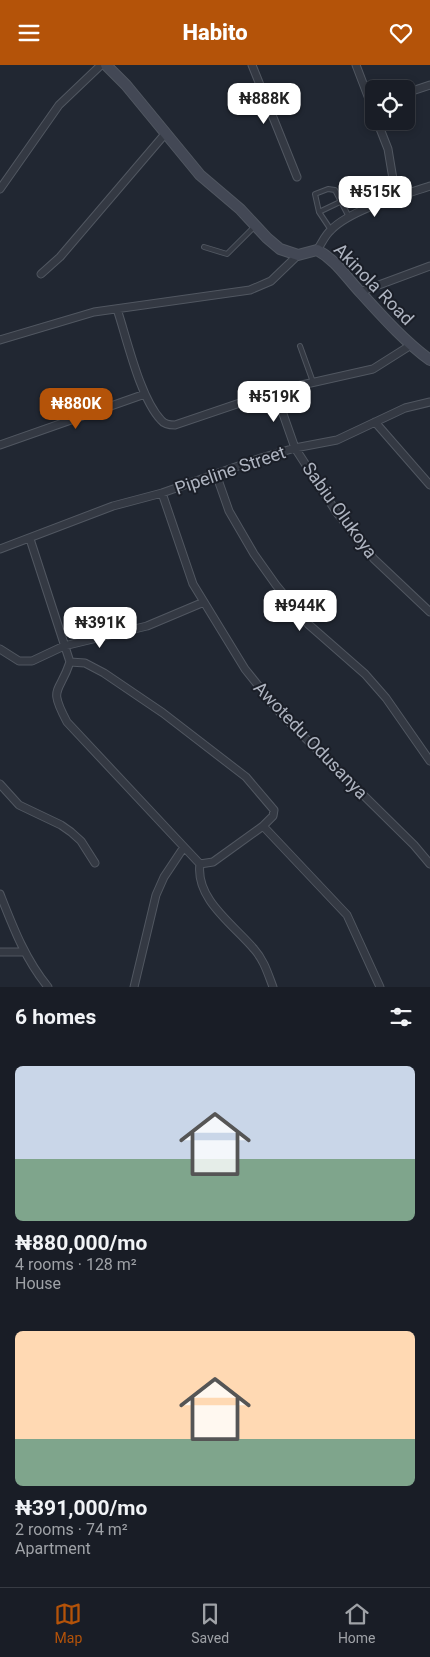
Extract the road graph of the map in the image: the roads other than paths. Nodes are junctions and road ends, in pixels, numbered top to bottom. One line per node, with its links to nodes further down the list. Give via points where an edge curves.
1 (101, 65): 12 (street, via 59,105)
2 (106, 65): 9 (street)
3 (252, 65): 10 (street)
4 (356, 65): 6 (street)
5 (430, 85): 7 (street)
6 (365, 88)
7 (415, 90)
8 (381, 130): 13 (street, via 388,149)
9 (165, 134): 17 (street, via 200,175 240,209); 23 (street, via 60,257)
10 (298, 177)
11 (430, 186): 13 (street)
12 (0, 189)
13 (396, 197): 16 (street)
14 (340, 202): 15 (lane); 15 (lane, via 332,188 315,194); 16 (lane)
15 (319, 211): 18 (lane)
16 (349, 217): 18 (street)
17 (254, 227): 19 (lane, via 228,254); 21 (street, via 280,249)
18 (331, 230): 20 (street)
19 (204, 247)
20 (317, 249): 21 (street); 24 (street, Akinola Road, via 330,257)
21 (298, 255): 25 (street, via 271,281 250,290)
22 (430, 266): 24 (street)
23 (41, 274)
24 (360, 292): 27 (street, Akinola Road)
25 (117, 309): 26 (street, via 94,312); 32 (street)
26 (0, 340)
27 (411, 345): 29 (street, Akinola Road); 30 (street, via 372,369)
28 (300, 346): 30 (lane)
29 (428, 356)
30 (312, 381): 31 (street)
31 (275, 391): 32 (street, via 175,425 161,421); 36 (street, Sabiu Olukoya)
32 (145, 393): 35 (street)
33 (430, 401): 34 (street, Pipeline Street)
34 (375, 422): 36 (street, Pipeline Street, via 337,440); 38 (street)
35 (0, 445)
36 (295, 448): 37 (street, Pipeline Street); 43 (street, Sabiu Olukoya, via 337,513 374,559)
37 (216, 474): 39 (street, Pipeline Street); 47 (street, via 229,511 276,585 308,625 365,674)
38 (430, 485)
39 (162, 493): 40 (street, Pipeline Street, via 112,506); 42 (street, Awotedu Odusanya, via 193,584)
40 (30, 539): 41 (street, Pipeline Street); 44 (street)
41 (0, 549)
42 (204, 602): 44 (street, via 147,626); 53 (street, Awotedu Odusanya, via 245,669 272,704)
43 (430, 611)
44 (64, 645): 45 (street, via 24,663); 46 (street)
45 (0, 649)
46 (70, 662): 49 (street, via 85,663 104,673 246,777 274,810 273,816); 50 (street, via 57,687 56,700 67,722)
47 (430, 761)
48 (0, 784): 51 (street, via 20,805 71,832)
49 (263, 826): 52 (street, via 213,862); 60 (street, via 347,915)
50 (184, 847): 52 (street); 58 (street, via 156,895)
51 (95, 863)
52 (200, 863): 59 (street, via 199,874 206,891 222,917 255,949)
53 (430, 864)
54 (0, 894): 56 (street)
55 (0, 952): 56 (street)
56 (24, 952): 57 (street)
57 (48, 987)
58 (134, 987)
59 (273, 987)
60 (380, 987)

